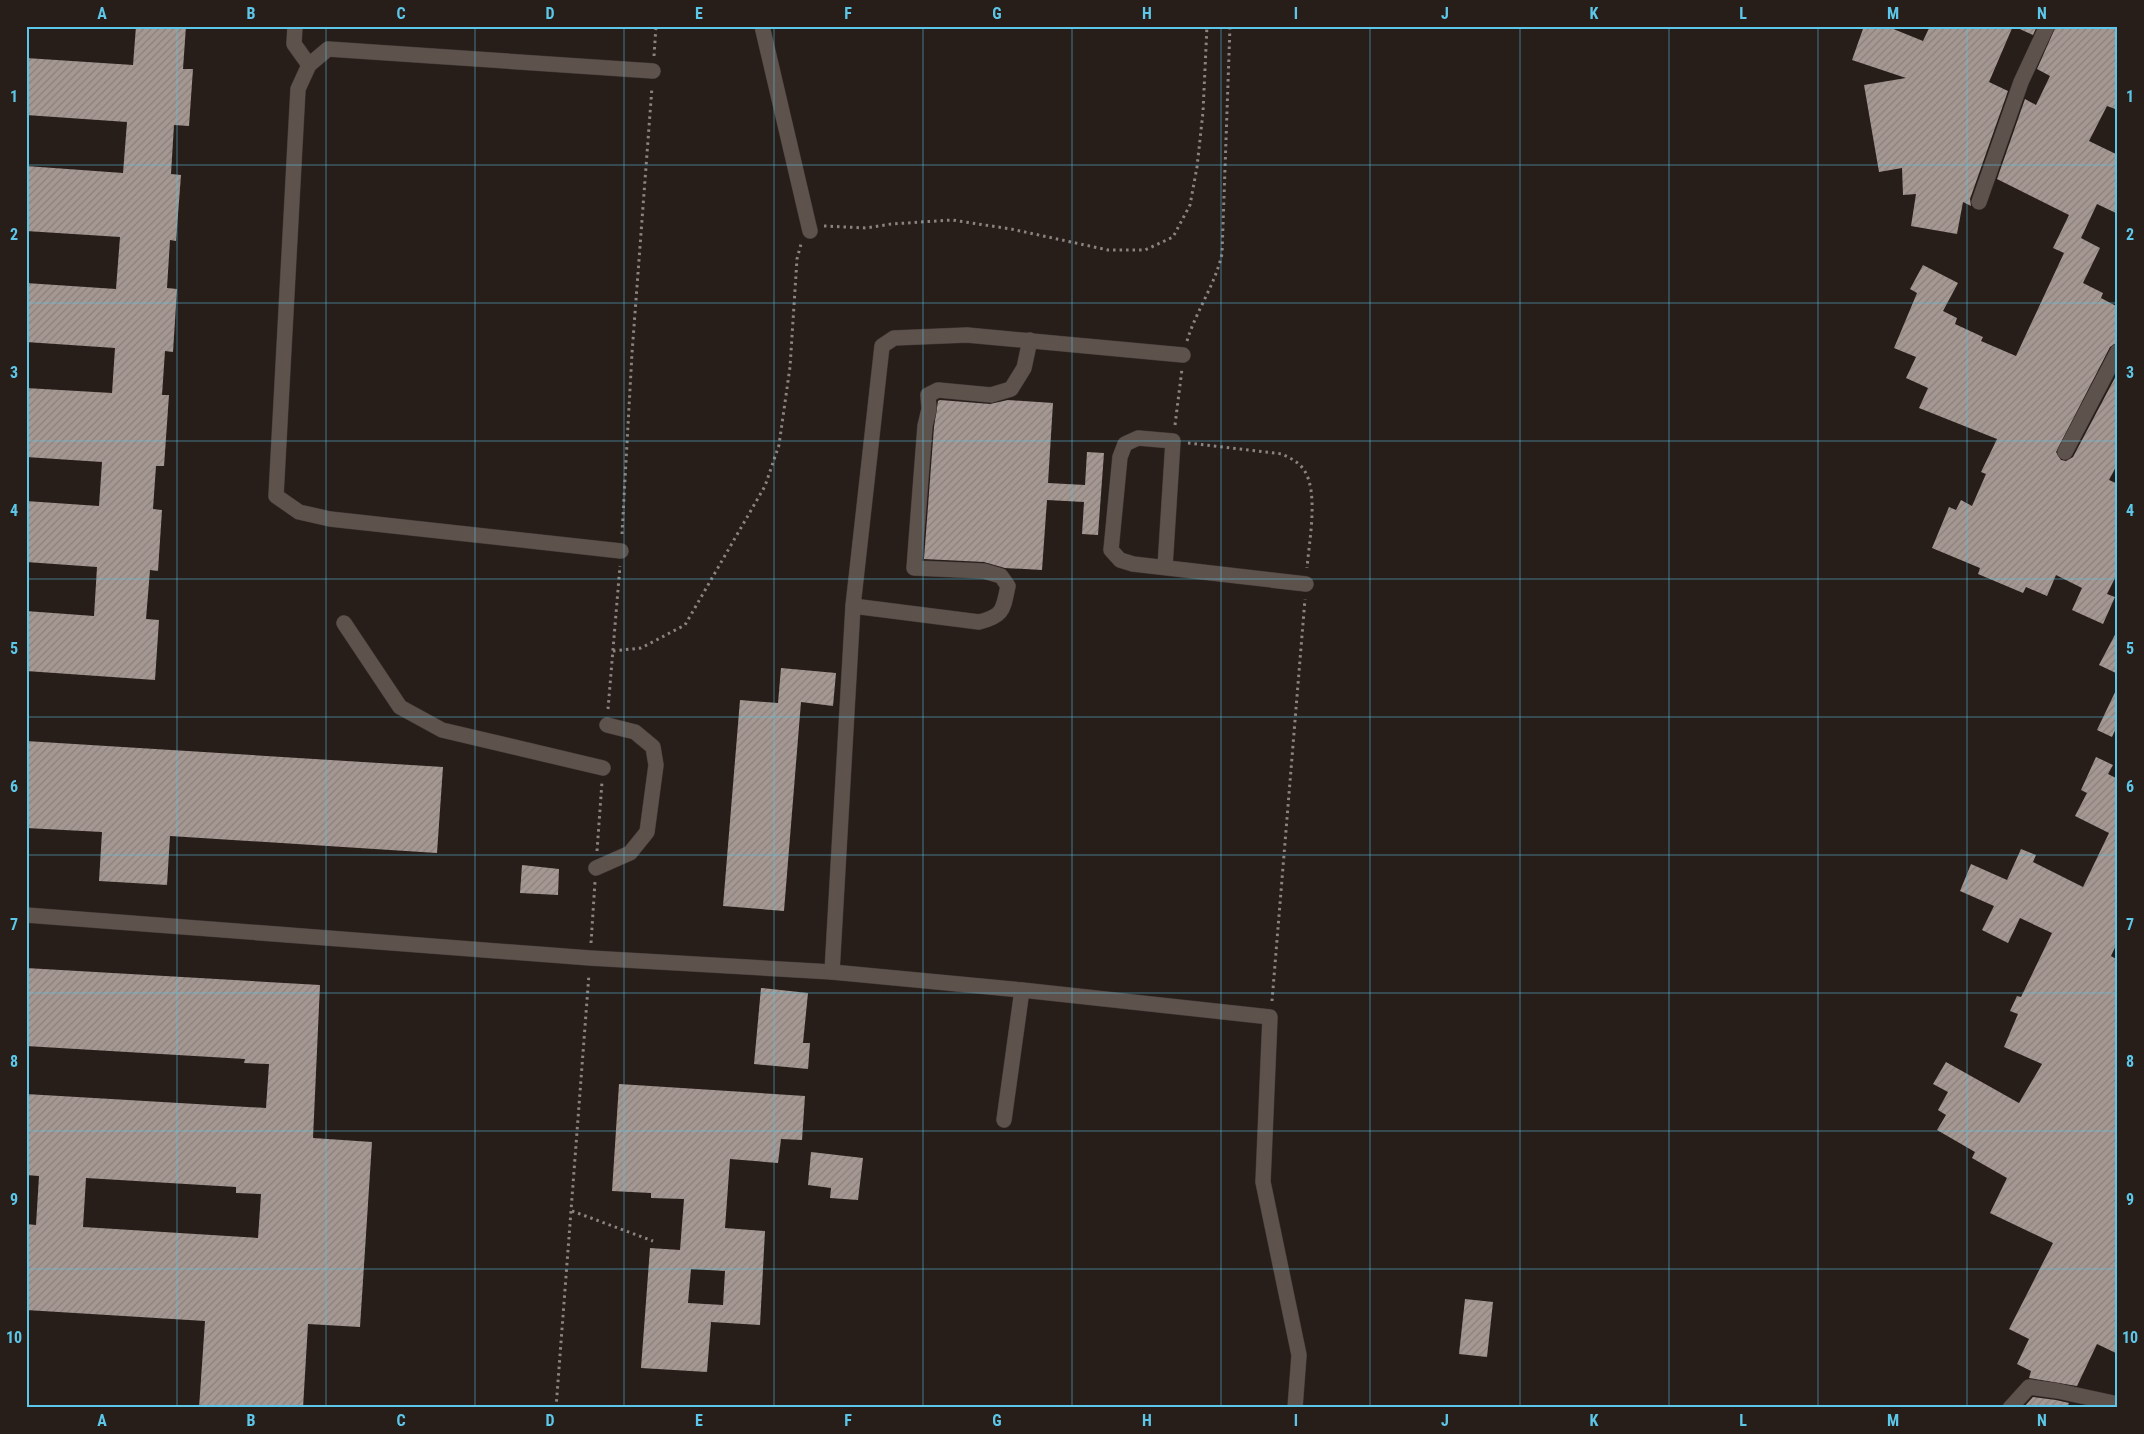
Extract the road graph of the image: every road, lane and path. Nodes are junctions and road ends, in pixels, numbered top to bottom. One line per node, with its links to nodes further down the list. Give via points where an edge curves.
1 (295, 26): 5 (street, via 294,44)
2 (762, 26): 8 (street)
3 (1230, 26): 11 (path, via 1222,254 1218,272 1191,328)
4 (2047, 26): 7 (street, via 2021,82)
5 (309, 65): 6 (street, via 328,49); 14 (street, via 298,89 276,496 299,512 330,519)
6 (653, 71)
7 (1979, 202)
8 (810, 232)
9 (1030, 340): 11 (street); 17 (street, via 967,335 894,338 882,346); 17 (street, via 1024,368 1011,390 991,395 938,390 928,395 914,568 984,571 1001,576 1008,586 1003,610 994,618 979,622)
10 (2118, 351): 13 (street)
11 (1183, 355): 12 (path)
12 (1173, 441): 15 (street); 15 (street, via 1138,438 1125,444 1120,457 1111,550 1120,560); 16 (path, via 1282,454 1304,470 1311,490)
13 (2065, 452)
14 (621, 551)
15 (1165, 567): 16 (street)
16 (1306, 584): 25 (path)
17 (853, 606): 23 (street)
18 (344, 623): 20 (street, via 400,707 442,730)
19 (607, 725): 21 (street, via 635,732 653,747 656,766 647,832 630,853)
20 (603, 768)
21 (596, 868)
22 (26, 915): 23 (street, via 590,958)
23 (832, 972): 24 (street)
24 (1022, 990): 25 (street); 26 (street)
25 (1270, 1017): 30 (street, via 1263,1182 1299,1354)
26 (1004, 1120)
27 (572, 1211): 28 (path)
28 (653, 1241)
29 (2118, 1404): 31 (street, via 2058,1390 2028,1387)
30 (1295, 1408)
31 (2010, 1408)

